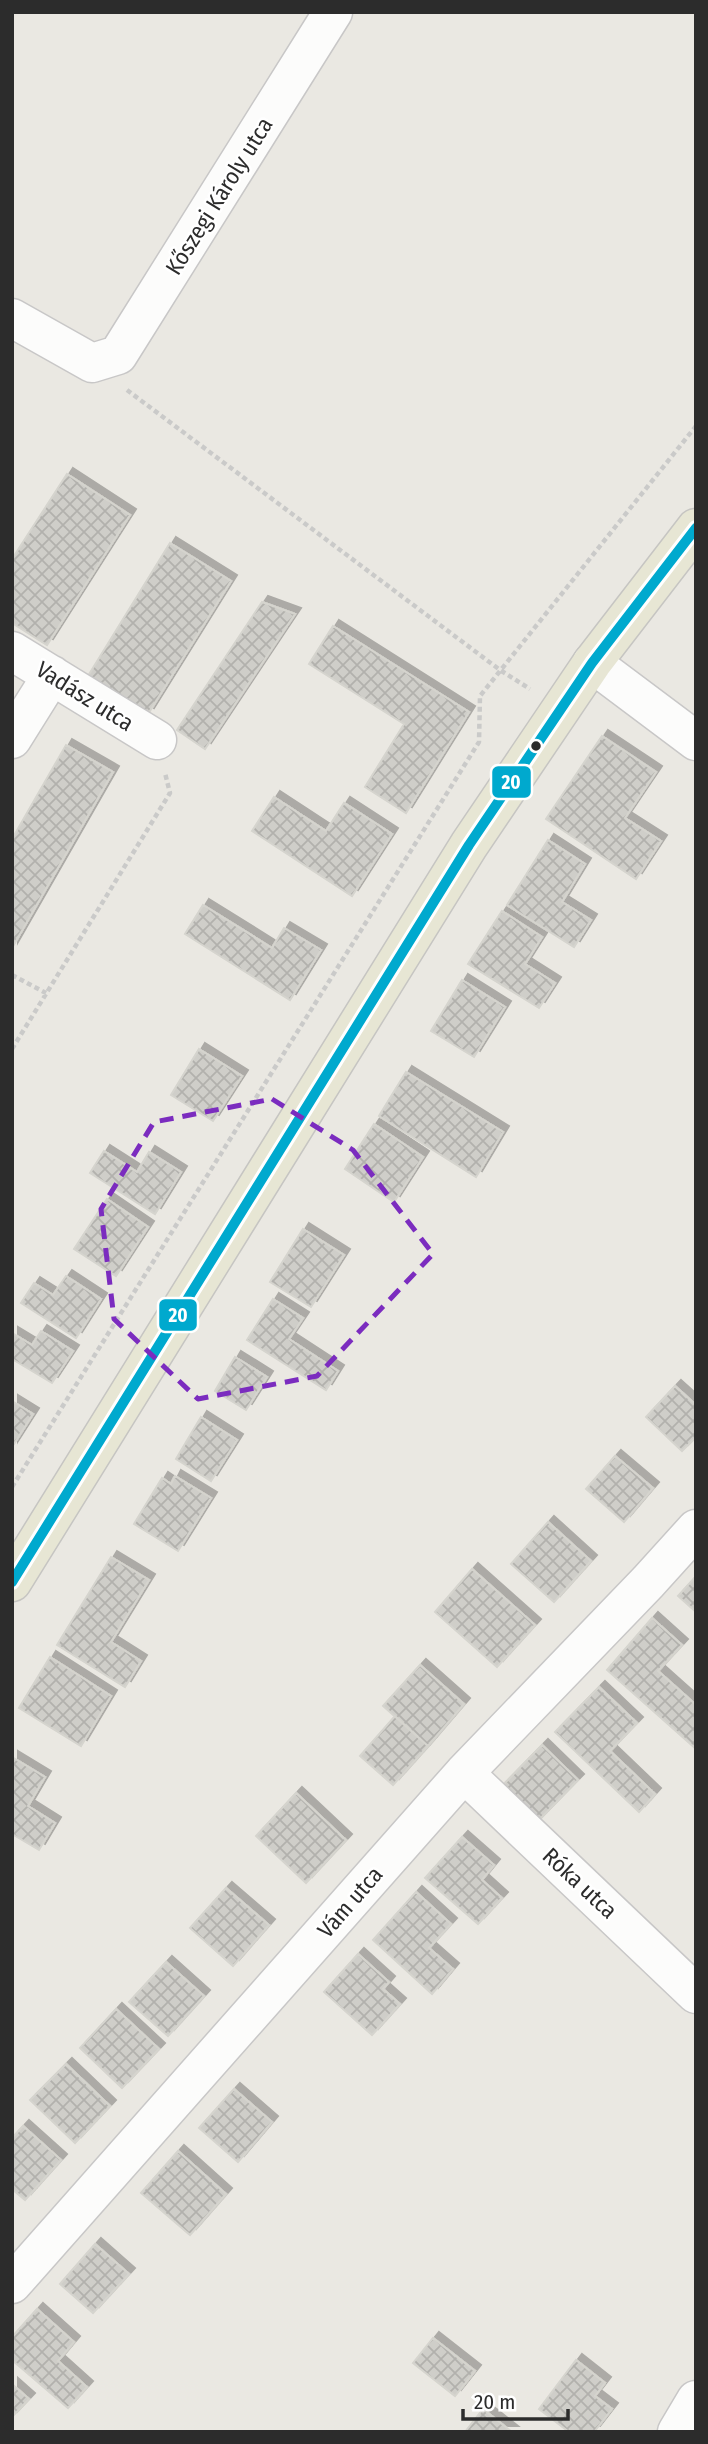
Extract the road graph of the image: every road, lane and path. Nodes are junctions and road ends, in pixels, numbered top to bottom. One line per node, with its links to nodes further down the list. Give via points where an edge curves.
1 (333, 12): 3 (street, Kőszegi Károly utca, via 118,355)
2 (12, 318): 3 (street)
3 (92, 363): 8 (path)
4 (696, 426): 8 (path)
5 (696, 528): 7 (main road)
6 (12, 651): 9 (street, Vadász utca)
7 (592, 663): 10 (main road); 13 (street)
8 (500, 670): 10 (path); 17 (path, via 480,696 479,742)
9 (52, 675): 11 (street); 12 (street, Vadász utca)
10 (561, 709): 19 (main road, via 382,983)
11 (12, 739)
12 (157, 740): 15 (path, via 170,793)
13 (696, 741)
14 (12, 975): 15 (path)
15 (46, 993): 16 (path)
16 (12, 1049)
17 (12, 1487)
18 (696, 1529): 20 (street, Vám utca)
19 (12, 1581)
20 (464, 1773): 21 (street, Róka utca); 22 (street, Vám utca)
21 (696, 1994)
22 (12, 2284)
23 (696, 2400): 24 (street)
24 (677, 2432)

